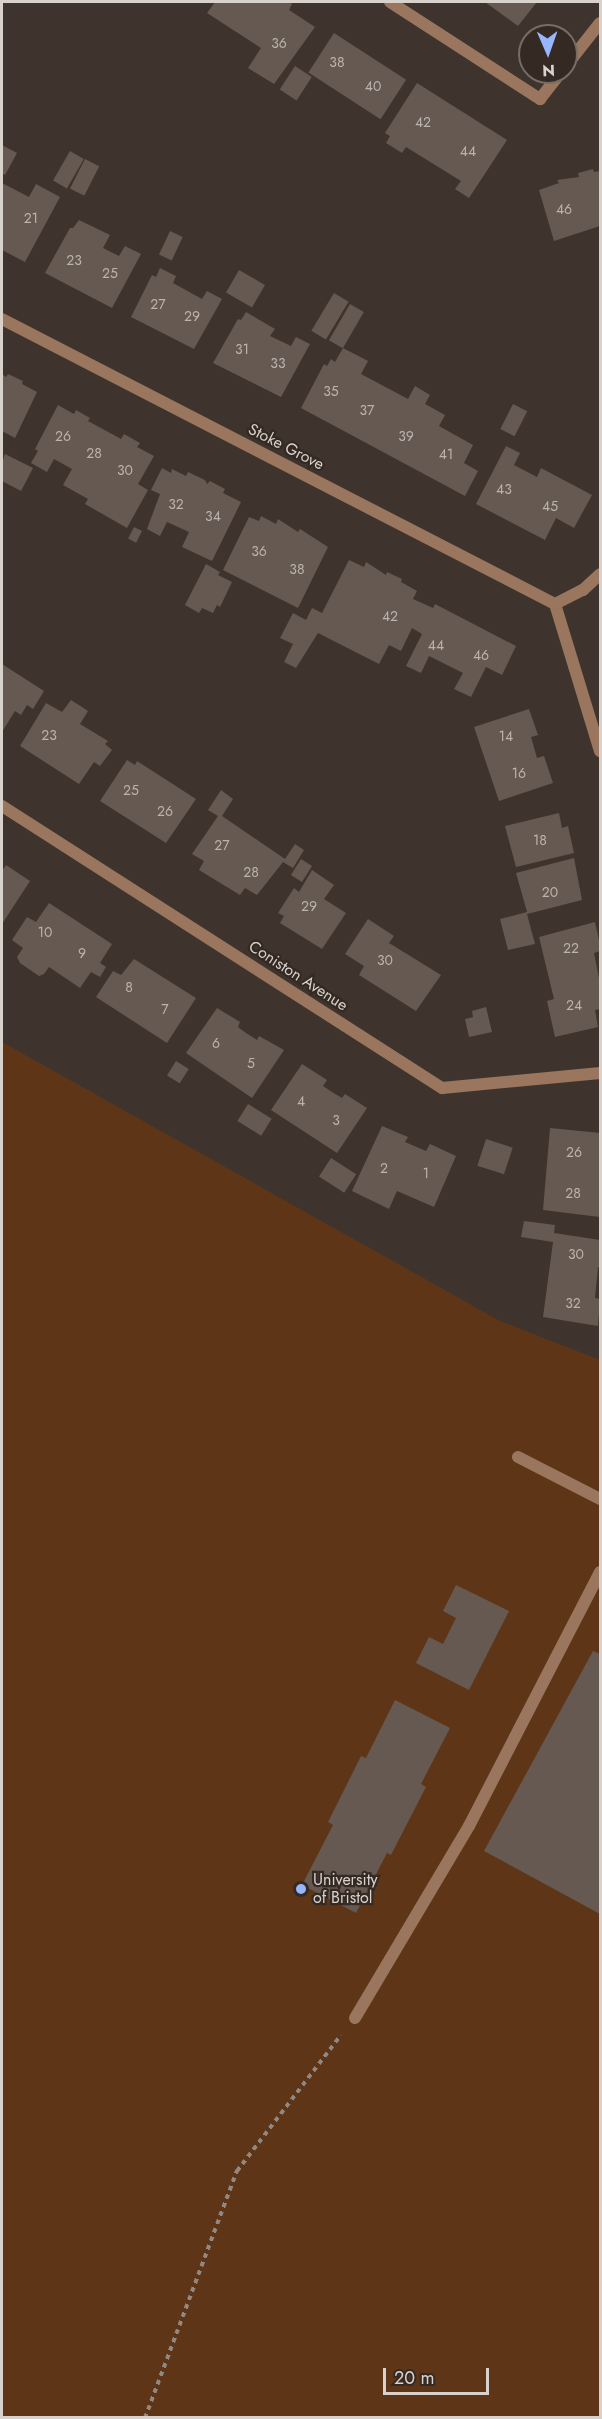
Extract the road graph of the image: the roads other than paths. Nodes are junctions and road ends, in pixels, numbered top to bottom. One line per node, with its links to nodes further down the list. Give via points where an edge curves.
1 (390, 2): 4 (street, via 540,99)
2 (600, 23): 3 (street)
3 (578, 51)
4 (552, 84)
5 (2, 319): 7 (street, Stoke Grove)
6 (600, 574): 7 (street, via 576,595)
7 (555, 604): 8 (street)
8 (600, 751)
9 (2, 806): 10 (street, Coniston Avenue, via 442,1088)
10 (600, 1073)
11 (518, 1457): 12 (street)
12 (600, 1499)
13 (600, 1572): 14 (street, via 469,1826)
14 (355, 2018)

